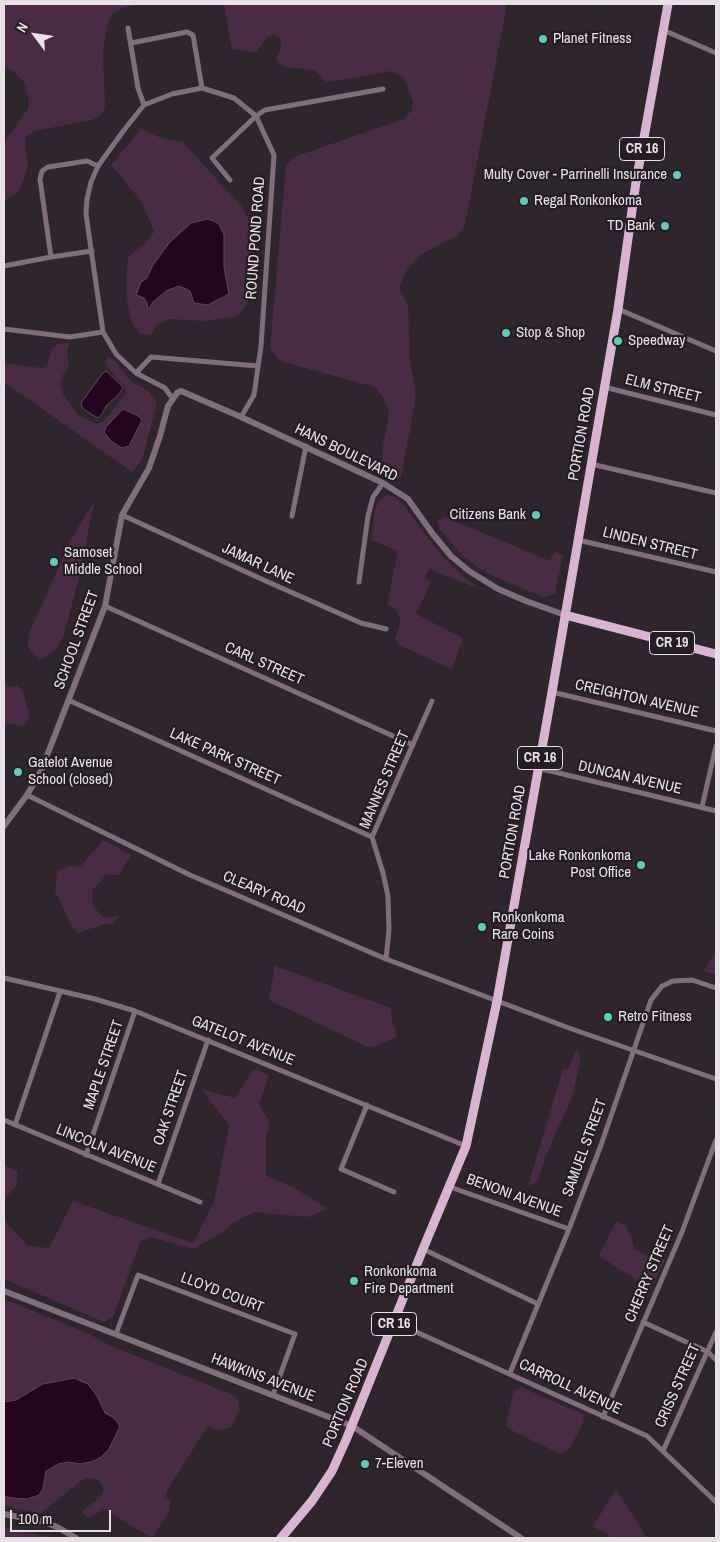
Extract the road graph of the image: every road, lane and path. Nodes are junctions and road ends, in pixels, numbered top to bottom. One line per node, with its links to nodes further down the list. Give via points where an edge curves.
1 (668, 4): 3 (main road, PORTION ROAD / CR 16)
2 (128, 28): 4 (street)
3 (663, 30): 5 (street); 15 (main road, PORTION ROAD / CR 16)
4 (131, 43): 6 (street, via 187,32 193,35); 8 (street)
5 (716, 53)
6 (202, 88): 8 (street, ROUND POND ROAD, via 172,94); 9 (street, ROUND POND ROAD, via 234,98)
7 (384, 89): 9 (street, ROUND POND ROAD, via 265,110)
8 (144, 105): 10 (street, ROUND POND ROAD)
9 (256, 116): 11 (street, ROUND POND ROAD, via 212,158); 19 (street, ROUND POND ROAD, via 274,154)
10 (98, 166): 12 (street, ROUND POND ROAD, via 87,199); 13 (street, via 87,161 48,167 42,171 40,179)
11 (230, 180)
12 (92, 251): 13 (street); 17 (street, ROUND POND ROAD)
13 (51, 257): 14 (street)
14 (4, 266)
15 (618, 309): 18 (street); 21 (main road, PORTION ROAD / CR 16)
16 (4, 329): 17 (street, via 70,337)
17 (103, 332): 20 (street, ROUND POND ROAD, via 116,354)
18 (716, 351)
19 (258, 366): 20 (street, via 151,357); 24 (street, ROUND POND ROAD, via 254,395)
20 (136, 373): 22 (street, ROUND POND ROAD, via 165,388)
21 (604, 387): 23 (street, ELM STREET); 26 (main road, PORTION ROAD / CR 16)
22 (173, 399): 24 (street, HANS BOULEVARD, via 182,392); 29 (street, SCHOOL STREET, via 149,468)
23 (716, 415)
24 (241, 417): 25 (street, HANS BOULEVARD)
25 (306, 446): 27 (street, HANS BOULEVARD); 30 (street)
26 (591, 464): 28 (street); 31 (main road, PORTION ROAD / CR 16)
27 (383, 483): 33 (street, via 373,497 368,516); 35 (street, HANS BOULEVARD, via 408,499 451,556 469,571 512,595)
28 (716, 493)
29 (122, 515): 34 (street, SCHOOL STREET); 36 (street, JAMAR LANE, via 344,616)
30 (292, 516)
31 (578, 540): 32 (street, LINDEN STREET); 35 (main road, PORTION ROAD / CR 16)
32 (716, 572)
33 (359, 582)
34 (105, 606): 39 (street, SCHOOL STREET); 42 (street, CARL STREET)
35 (565, 615): 37 (main road, CR 19); 38 (main road, PORTION ROAD / CR 16)
36 (386, 629)
37 (716, 654)
38 (552, 692): 41 (street, CREIGHTON AVENUE); 44 (main road, PORTION ROAD / CR 16)
39 (68, 700): 45 (street, SCHOOL STREET, via 41,770); 49 (street, LAKE PARK STREET)
40 (432, 701): 42 (street, MANNES STREET)
41 (716, 731)
42 (413, 745): 49 (street, MANNES STREET)
43 (716, 746): 46 (street)
44 (538, 768): 46 (street, DUNCAN AVENUE); 54 (main road, PORTION ROAD / CR 16)
45 (27, 795): 48 (street, SCHOOL STREET); 50 (street, CLEARY ROAD, via 190,875)
46 (702, 808): 47 (street, DUNCAN AVENUE)
47 (716, 811)
48 (4, 826)
49 (372, 837): 50 (street, MANNES STREET, via 388,896)
50 (386, 959): 54 (street, CLEARY ROAD)
51 (4, 978): 53 (street, GATELOT AVENUE)
52 (716, 988): 57 (street, SAMUEL STREET, via 692,980 667,982 651,1000)
53 (60, 992): 55 (street, GATELOT AVENUE); 61 (street)
54 (497, 1001): 57 (street, CLEARY ROAD); 63 (main road, PORTION ROAD / CR 16)
55 (135, 1010): 56 (street, GATELOT AVENUE); 64 (street, MAPLE STREET)
56 (208, 1040): 59 (street, GATELOT AVENUE); 65 (street, OAK STREET)
57 (632, 1049): 58 (street, CLEARY ROAD); 69 (street, SAMUEL STREET)
58 (716, 1080)
59 (367, 1105): 63 (street, GATELOT AVENUE); 67 (street, via 341,1169)
60 (4, 1120): 61 (street, LINCOLN AVENUE)
61 (15, 1124): 64 (street, LINCOLN AVENUE)
62 (716, 1140): 74 (street, CHERRY STREET, via 682,1232)
63 (466, 1146): 66 (main road, PORTION ROAD / CR 16)
64 (86, 1155): 65 (street, LINCOLN AVENUE)
65 (158, 1184): 68 (street, LINCOLN AVENUE)
66 (450, 1187): 69 (street, BENONI AVENUE); 70 (main road, PORTION ROAD / CR 16)
67 (394, 1192)
68 (200, 1202)
69 (569, 1229): 72 (street, SAMUEL STREET)
70 (423, 1249): 72 (street); 73 (main road, PORTION ROAD / CR 16)
71 (4, 1291): 76 (street, HAWKINS AVENUE)
72 (538, 1304): 79 (street, SAMUEL STREET)
73 (394, 1322): 79 (street, CARROLL AVENUE); 82 (main road, PORTION ROAD / CR 16)
74 (643, 1322): 77 (street); 81 (street, CHERRY STREET)
75 (716, 1332): 77 (street, CRISS STREET)
76 (116, 1334): 80 (street, HAWKINS AVENUE); 80 (street, LLOYD COURT, via 138,1275 296,1334)
77 (708, 1352): 78 (street); 83 (street, CRISS STREET)
78 (716, 1360)
79 (510, 1373): 81 (street, CARROLL AVENUE)
80 (273, 1395): 82 (street, HAWKINS AVENUE)
81 (603, 1417): 83 (street, CARROLL AVENUE, via 648,1436)
82 (352, 1426): 87 (main road, PORTION ROAD / CR 16, via 330,1476); 88 (street, HAWKINS AVENUE)
83 (663, 1451): 84 (street, CARROLL AVENUE)
84 (716, 1502)
85 (4, 1514): 86 (street, via 45,1522)
86 (76, 1538)
87 (281, 1538)
88 (521, 1538)

